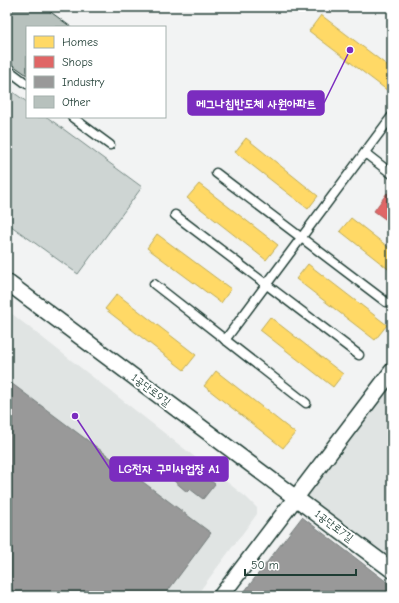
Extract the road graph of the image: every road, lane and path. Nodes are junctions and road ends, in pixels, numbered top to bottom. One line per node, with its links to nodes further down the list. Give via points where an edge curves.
1 (7, 69): 2 (lane)
2 (26, 83)
3 (392, 116): 6 (lane)
4 (73, 118): 5 (lane)
5 (110, 145)
6 (365, 153): 8 (lane); 10 (lane)
7 (216, 172): 10 (lane)
8 (392, 174)
9 (175, 215): 13 (lane)
10 (302, 238): 13 (lane); 14 (lane)
11 (7, 282): 19 (street, 1공단로9길)
12 (154, 284): 15 (lane)
13 (267, 284): 15 (lane); 16 (lane)
14 (386, 302)
15 (226, 340): 18 (lane)
16 (359, 354)
17 (392, 371): 19 (street)
18 (306, 403)
19 (296, 498): 20 (street, 1공단로7길); 21 (street)
20 (392, 570)
21 (221, 596)

